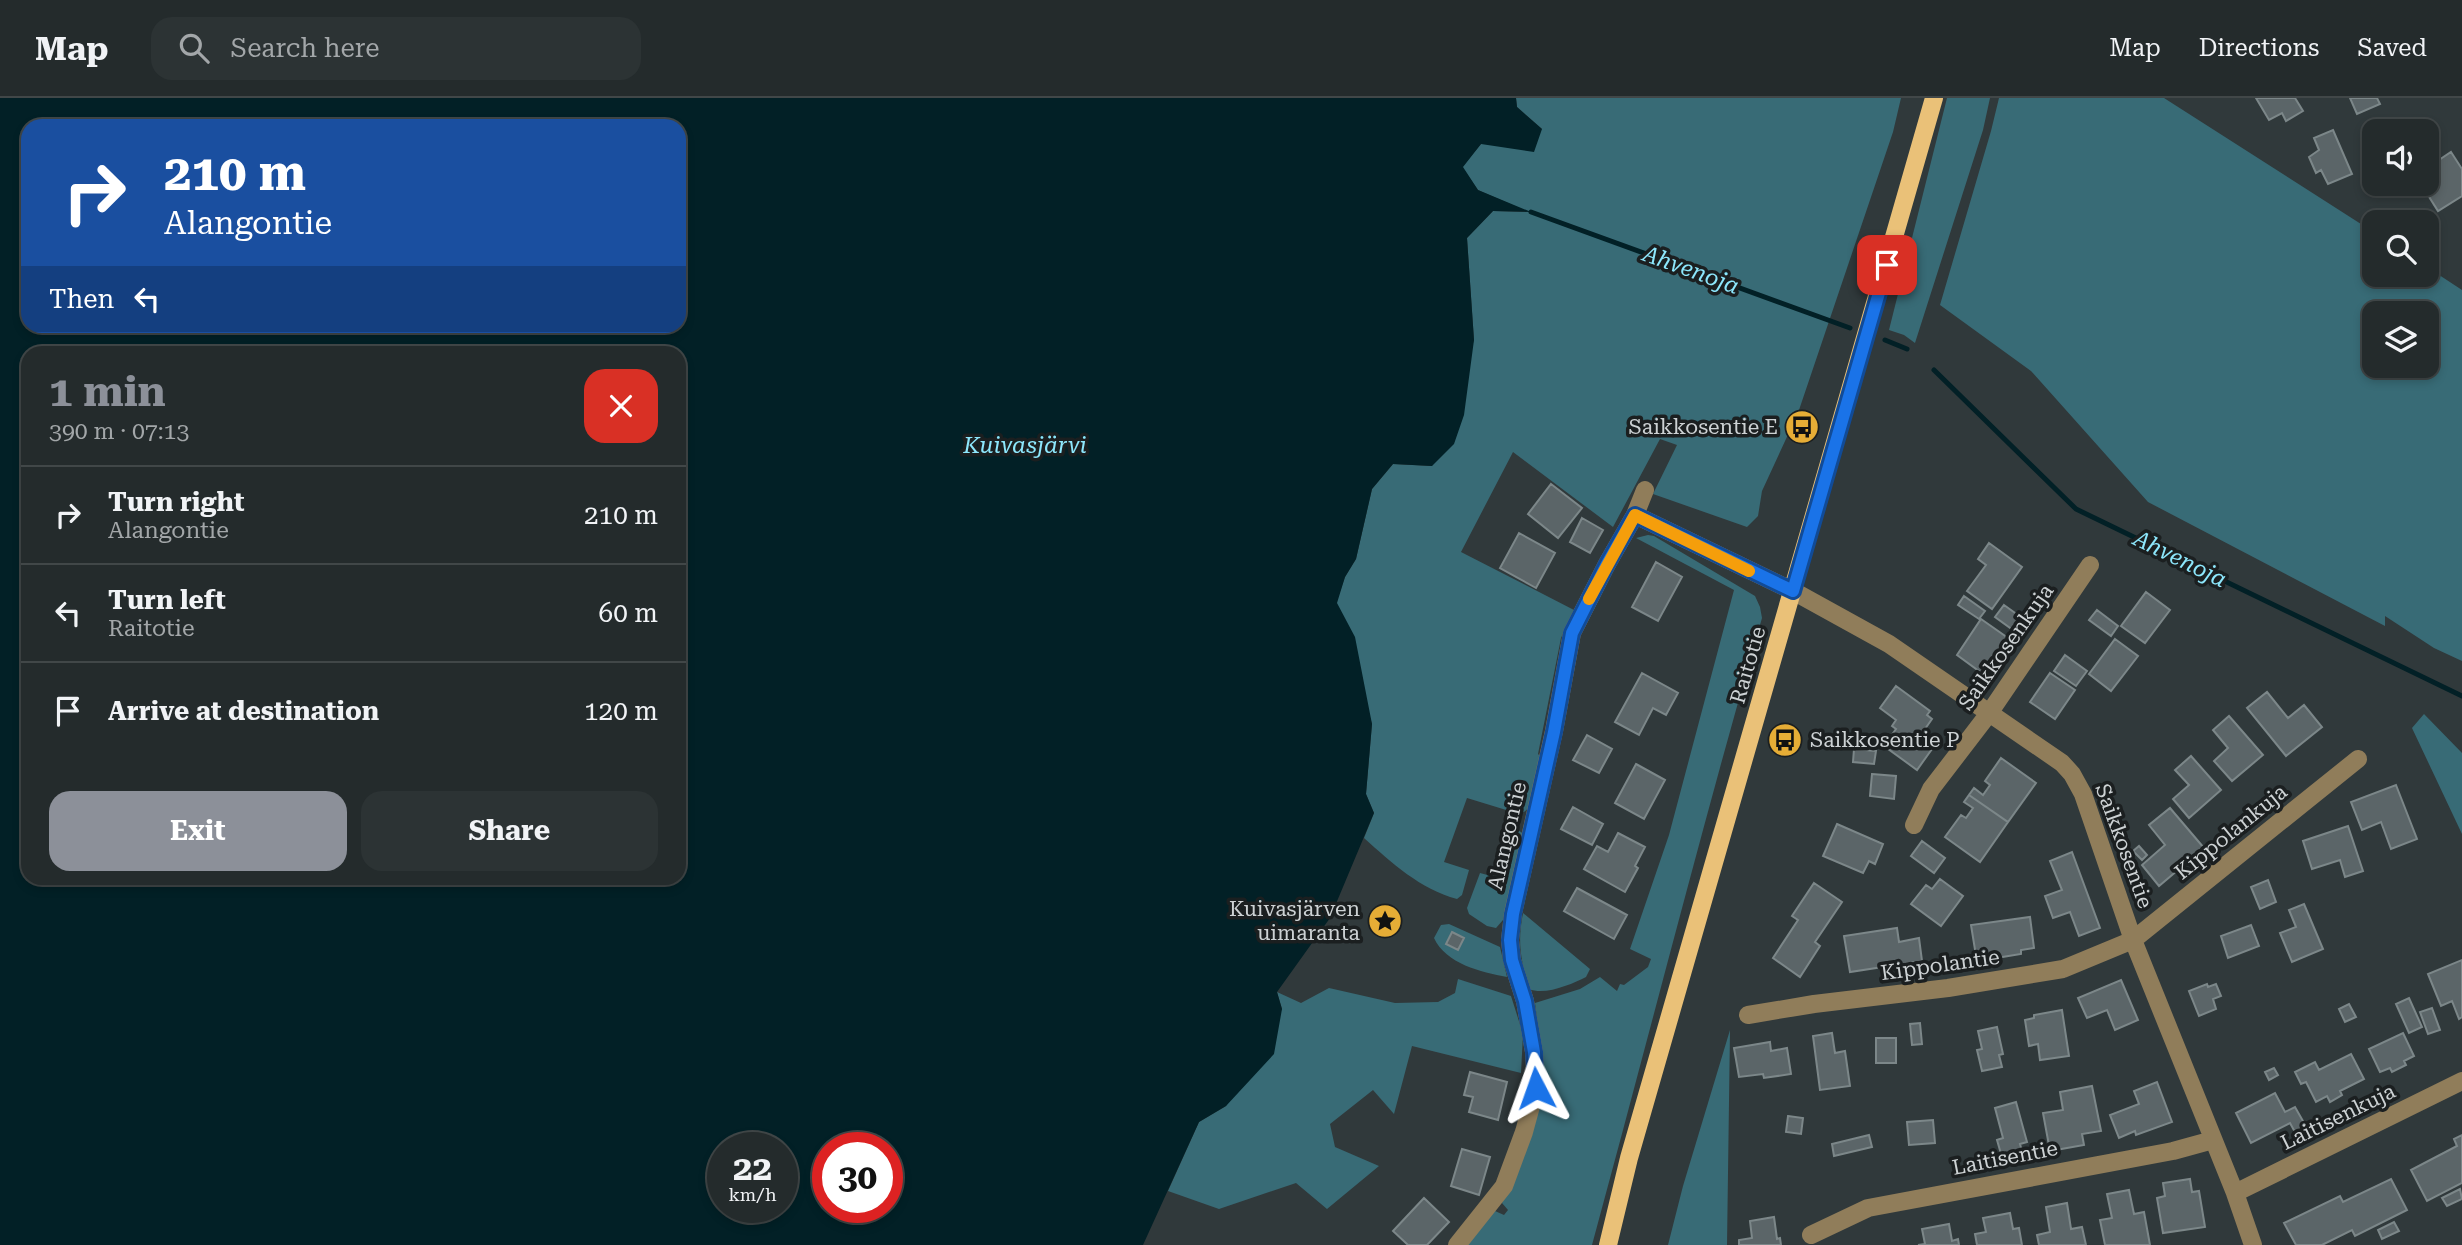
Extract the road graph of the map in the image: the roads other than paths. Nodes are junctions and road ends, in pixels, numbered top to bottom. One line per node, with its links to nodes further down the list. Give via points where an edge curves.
1 (1934, 98): 5 (main road, Raitotie)
2 (1645, 490): 3 (street, Alangontie)
3 (1635, 515): 5 (street); 15 (street, Alangontie, via 1572,633 1513,914 1512,960 1525,1001 1536,1088 1504,1186)
4 (2090, 565): 6 (street, Saikkosenkuja)
5 (1793, 591): 6 (street, Saikkosentie, via 1889,643); 16 (main road, Raitotie)
6 (1990, 712): 8 (street, Saikkosenkuja, via 1931,789); 9 (street, Saikkosentie, via 2072,774)
7 (2358, 759): 9 (street, Kippolankuja)
8 (1914, 825)
9 (2133, 940): 10 (street, Kippolantie, via 2063,969); 12 (street, Saikkosentie)
10 (1748, 1015)
11 (2462, 1081): 13 (street, Laitisenkuja)
12 (2213, 1140): 13 (street, Saikkosentie); 14 (street, Laitisentie, via 1868,1208)
13 (2235, 1193): 17 (street, Saikkosentie)
14 (1811, 1235)
15 (1457, 1245)
16 (1608, 1245)
17 (2253, 1245)

